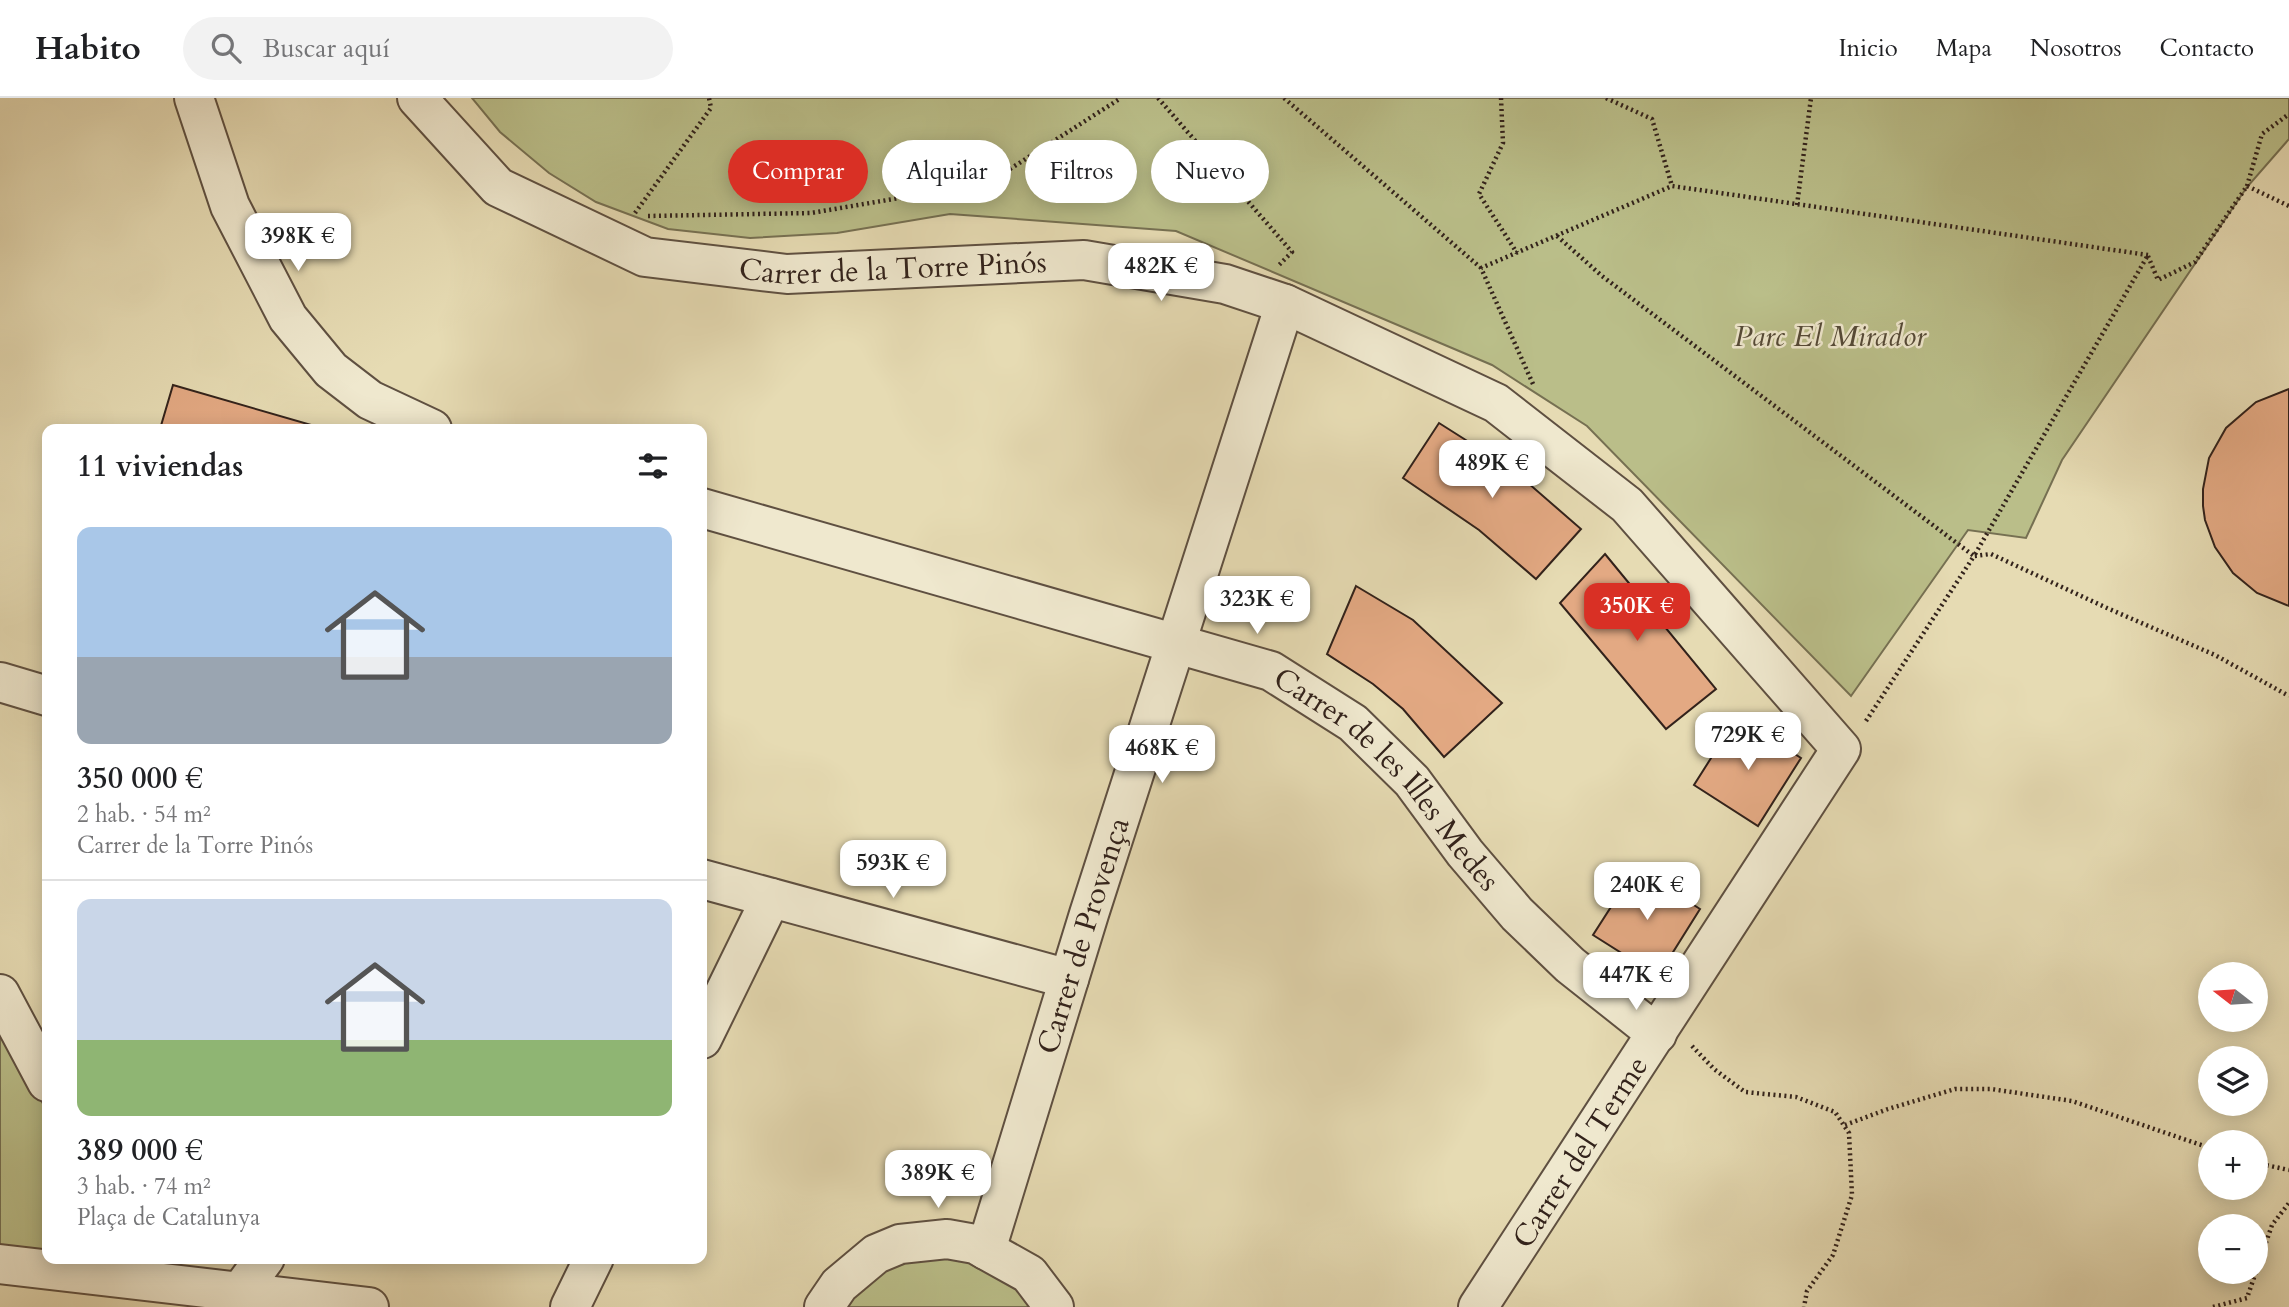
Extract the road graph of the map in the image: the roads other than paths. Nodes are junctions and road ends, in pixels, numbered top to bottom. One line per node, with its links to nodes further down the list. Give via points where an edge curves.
1 (194, 98): 4 (street, via 230,206 288,318 331,370 370,400)
2 (416, 98): 3 (street, Carrer de la Torre Pinós, via 498,187 645,257 787,274 1084,260 1225,284)
3 (1278, 288): 6 (street, Carrer de Provença); 9 (street, Carrer de la Torre Pinós, via 1496,403 1627,505)
4 (421, 424)
5 (707, 509): 6 (street, Carrer de les Illes Medes)
6 (1176, 644): 12 (street, Carrer de Provença); 14 (street, Carrer de les Illes Medes, via 1271,671 1353,723 1412,781 1517,914 1570,965)
7 (0, 682): 8 (street)
8 (42, 694)
9 (1841, 749): 14 (street, Carrer del Terme)
10 (707, 880): 11 (street)
11 (771, 898): 12 (street); 15 (street)
12 (1069, 979): 17 (street, Carrer de Provença)
13 (0, 994): 16 (street)
14 (1662, 1027): 27 (street, Carrer del Terme)
15 (707, 1029)
16 (42, 1073)
17 (986, 1250): 25 (street, via 947,1239 900,1244 876,1254 839,1285); 26 (street, via 1029,1274)
18 (0, 1264): 21 (street)
19 (261, 1264): 22 (street)
20 (591, 1264): 24 (street)
21 (155, 1282): 22 (street)
22 (234, 1300): 23 (street)
23 (369, 1307)
24 (570, 1307)
25 (824, 1307)
26 (1054, 1307)
27 (1478, 1307)

